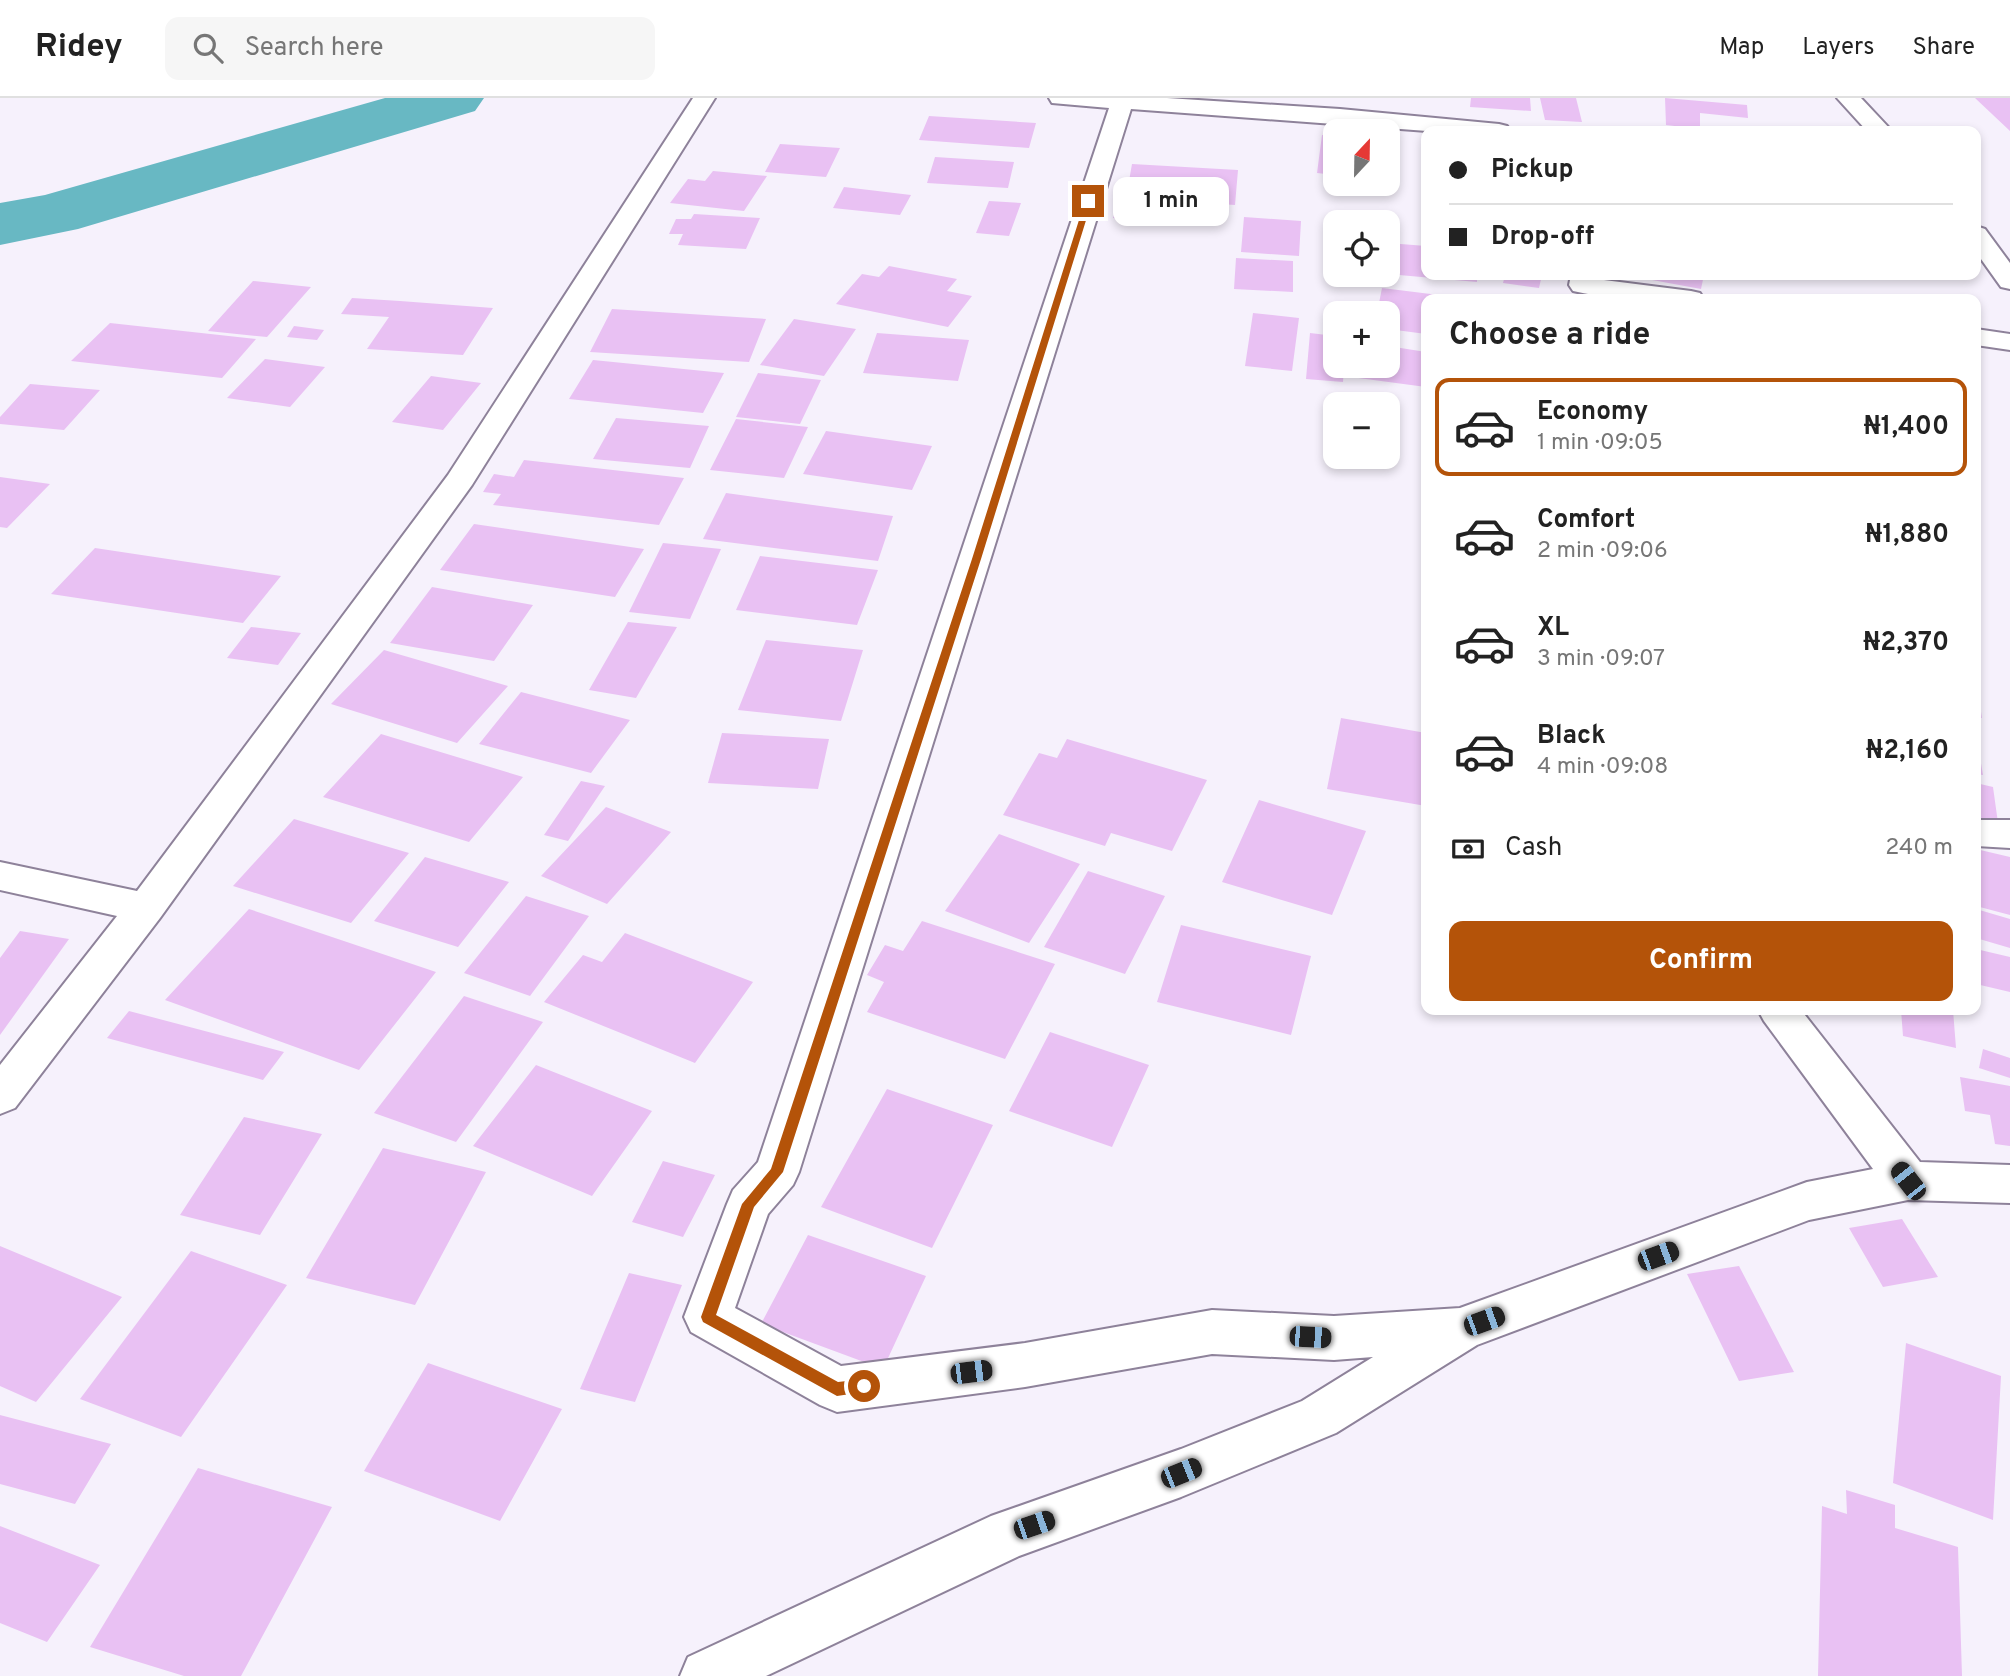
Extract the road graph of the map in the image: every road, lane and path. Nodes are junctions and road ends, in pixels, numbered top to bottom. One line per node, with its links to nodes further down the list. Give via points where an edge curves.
1 (704, 98): 16 (street, via 461,479)
2 (1060, 98): 4 (street)
3 (1848, 98): 6 (street)
4 (1122, 102): 5 (street); 21 (street, via 777,1172 748,1204 708,1317 837,1389 1025,1366 1212,1332 1334,1338)
5 (1446, 126)
6 (1875, 126)
7 (1981, 241): 8 (street)
8 (2010, 281)
9 (1582, 286): 10 (street)
10 (1649, 294)
11 (1981, 338): 12 (street)
12 (2010, 342)
13 (1981, 833): 14 (street)
14 (2010, 834)
15 (0, 876): 16 (street)
16 (146, 908): 18 (street)
17 (1781, 1015): 19 (street)
18 (0, 1096)
19 (1908, 1181): 20 (street); 21 (street, via 1807,1201)
20 (2010, 1184)
21 (1460, 1330): 22 (street, via 1319,1417 1181,1473 1009,1534)
22 (707, 1676)

